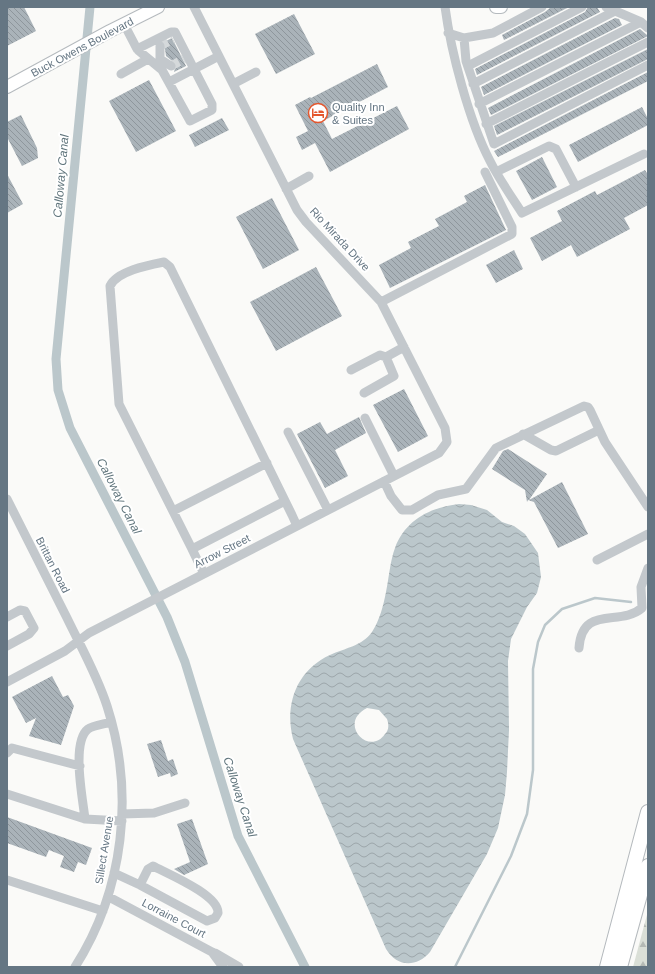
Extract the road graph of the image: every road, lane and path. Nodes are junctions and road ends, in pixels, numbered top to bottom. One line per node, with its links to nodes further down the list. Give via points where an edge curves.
1 (158, 7): 11 (main road, Buck Owens Boulevard)
2 (194, 7): 20 (street, Rio Mirada Drive)
3 (445, 7): 13 (street)
4 (496, 7): 5 (main road)
5 (501, 7)
6 (542, 7): 14 (street, via 493,33)
7 (582, 7): 25 (street)
8 (606, 7): 9 (street)
9 (615, 11): 10 (street); 31 (street)
10 (641, 22): 12 (street); 33 (street)
11 (124, 24): 19 (street); 32 (main road, Buck Owens Boulevard)
12 (648, 28)
13 (448, 33): 14 (street); 37 (street, via 470,112)
14 (464, 38): 25 (street)
15 (173, 39): 18 (street)
16 (648, 42): 34 (street)
17 (160, 46): 21 (street)
18 (183, 48): 19 (street, via 173,31); 22 (street); 26 (street)
19 (138, 49): 21 (street)
20 (219, 56): 26 (street); 30 (street, Rio Mirada Drive)
21 (154, 60): 24 (street); 28 (street); 29 (street)
22 (184, 60)
23 (648, 65): 34 (street, via 494,144)
24 (171, 66)
25 (468, 66): 31 (street)
26 (194, 69): 29 (street); 29 (street, via 212,104 212,110 190,120)
27 (256, 72): 30 (street)
28 (121, 74)
29 (169, 82)
30 (233, 84): 40 (street, Rio Mirada Drive)
31 (473, 84): 33 (street)
32 (7, 87)
33 (479, 104): 34 (street)
34 (486, 124)
35 (644, 154): 39 (street)
36 (485, 172): 41 (street, via 512,227 512,234)
37 (496, 172): 39 (street, via 522,213); 39 (street, via 549,146 556,149)
38 (309, 176): 40 (street)
39 (576, 187)
40 (286, 189): 41 (street, Rio Mirada Drive, via 306,222)
41 (381, 302): 42 (street, Rio Mirada Drive)
42 (404, 347): 43 (street); 50 (street, Rio Mirada Drive, via 445,428)
43 (386, 357): 44 (street, via 380,355); 45 (street, via 394,376)
44 (351, 370)
45 (364, 393)
46 (365, 418): 52 (street)
47 (599, 430): 49 (street, via 556,450 551,450); 49 (street, via 590,410 584,406); 56 (street)
48 (288, 432): 57 (street)
49 (523, 434): 53 (street, via 496,448 466,489 438,495 412,510 402,510 398,506)
50 (447, 442): 52 (street, Arrow Street, via 439,453)
51 (267, 464): 55 (street); 58 (street); 58 (street, via 170,267 164,262 139,267 113,280 110,286 117,398)
52 (394, 476): 53 (street, Arrow Street)
53 (384, 481): 57 (street, Arrow Street)
54 (7, 499): 66 (street, Brittan Road)
55 (285, 501): 59 (street); 61 (street)
56 (648, 507)
57 (328, 510): 59 (street, Arrow Street)
58 (172, 511): 61 (street)
59 (297, 526): 64 (street, Arrow Street)
60 (648, 534): 62 (street)
61 (192, 549): 64 (street)
62 (598, 560)
63 (648, 568): 68 (street, via 641,587 642,608 633,614 600,618 588,625 580,637)
64 (204, 574): 66 (street, Arrow Street)
65 (7, 617): 67 (street, via 20,610 25,611 34,628 29,634)
66 (78, 641): 69 (street, Arrow Street, via 65,652); 70 (street, Sillect Avenue, via 97,680)
67 (7, 646)
68 (579, 648)
69 (7, 682)
70 (111, 722): 72 (street, via 88,728 84,733 78,751); 76 (street, Sillect Avenue, via 119,760)
71 (7, 753): 72 (street, via 12,748)
72 (80, 766): 77 (street)
73 (7, 794): 77 (street)
74 (185, 803): 76 (street, via 154,813)
75 (648, 812): 88 (highway)
76 (122, 817): 77 (street); 79 (street, Sillect Avenue)
77 (85, 819)
78 (648, 866): 89 (highway)
79 (114, 873): 81 (street); 82 (street, Sillect Avenue)
80 (7, 880): 83 (street)
81 (140, 885): 81 (street, via 207,921 215,918 218,913 217,906 208,896 153,866 148,869)
82 (109, 897): 83 (street, Sillect Avenue); 84 (street, Lorraine Court)
83 (103, 911): 85 (street, Sillect Avenue, via 87,948)
84 (212, 952): 86 (street, Lorraine Court); 87 (street)
85 (75, 967)
86 (223, 967)
87 (239, 967)
88 (607, 967)
89 (620, 967)

